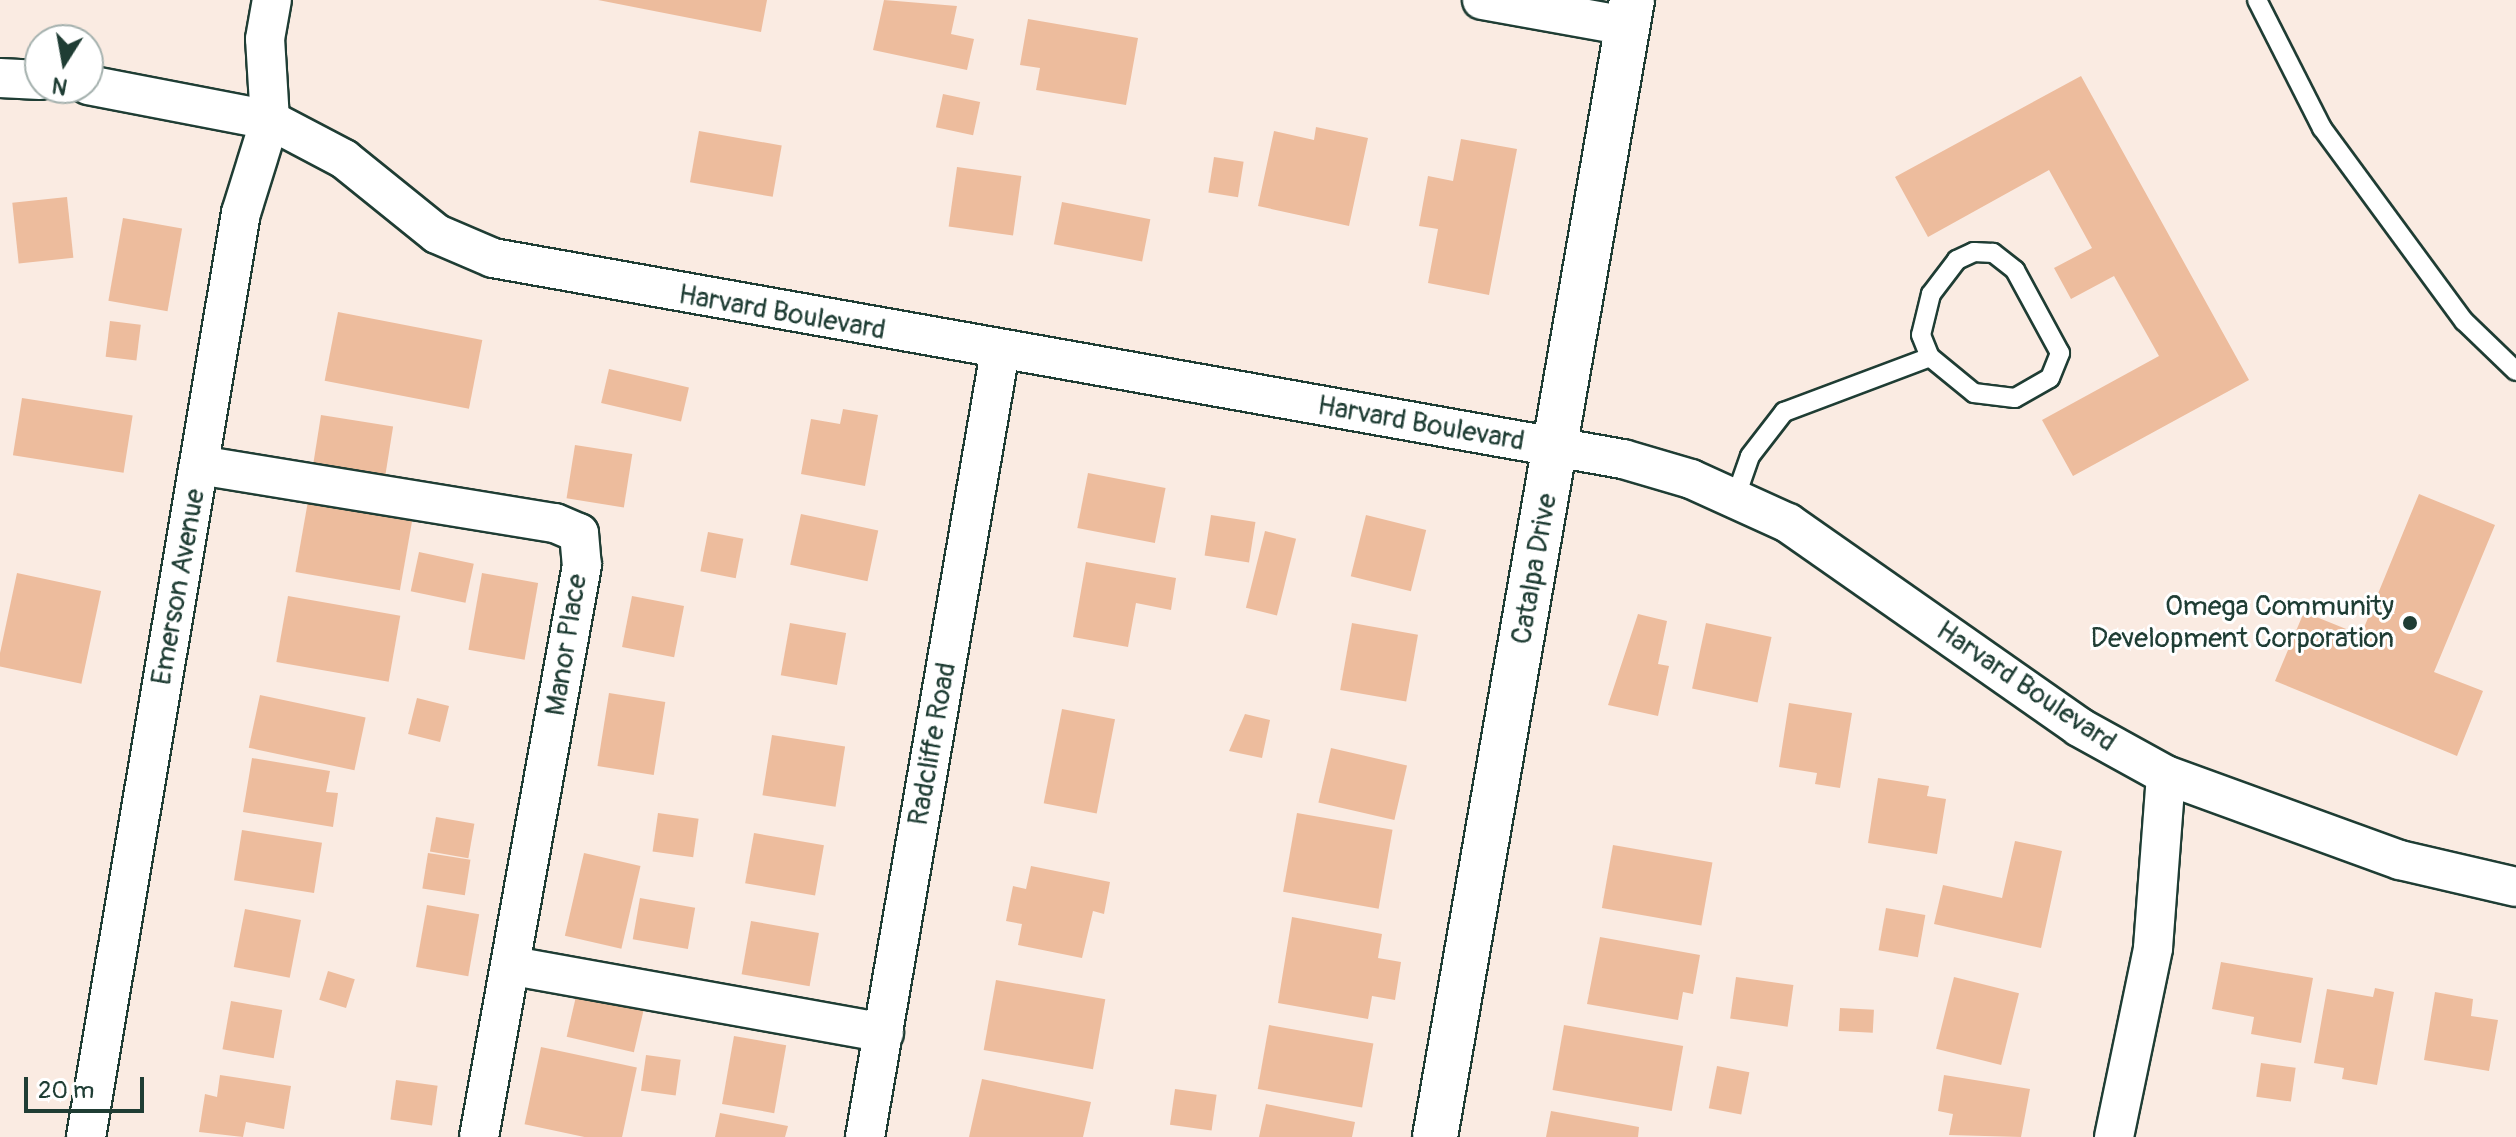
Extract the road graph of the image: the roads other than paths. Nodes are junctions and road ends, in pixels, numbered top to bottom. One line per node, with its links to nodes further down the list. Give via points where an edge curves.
1 (242, 0): 6 (street)
2 (272, 0): 6 (street)
3 (1482, 0): 5 (street)
4 (2257, 0): 13 (lane, via 2322,128 2464,321)
5 (1630, 13): 14 (street, Catalpa Drive)
6 (265, 39): 10 (street, Emerson Avenue)
7 (0, 78): 8 (street)
8 (24, 79)
9 (104, 88): 10 (street, Harvard Boulevard)
10 (270, 120): 11 (street, Harvard Boulevard, via 344,159 437,234 493,258); 15 (street, Emerson Avenue, via 241,213)
11 (1000, 351): 14 (street, Harvard Boulevard); 20 (street, Radcliffe Road)
12 (1930, 357): 12 (lane, via 1974,393 2015,398 2050,378 2060,353 2015,270 1993,253 1974,252 1957,260 1931,294 1921,335); 16 (lane, via 1784,412 1750,456)
13 (2516, 371)
14 (1557, 447): 16 (street, Harvard Boulevard, via 1623,459); 24 (street, Catalpa Drive)
15 (199, 465): 19 (street, Manor Place, via 555,523 579,533 582,565); 21 (street, Emerson Avenue)
16 (1736, 496): 17 (street, Harvard Boulevard, via 1833,552 2079,727)
17 (2166, 775): 18 (street, Harvard Boulevard, via 2400,860); 25 (street, via 2153,948)
18 (2516, 887)
19 (513, 966): 20 (street); 22 (street, Manor Place)
20 (884, 1033): 23 (street, Radcliffe Road)
21 (86, 1137)
22 (479, 1137)
23 (865, 1137)
24 (1435, 1137)
25 (2114, 1137)

